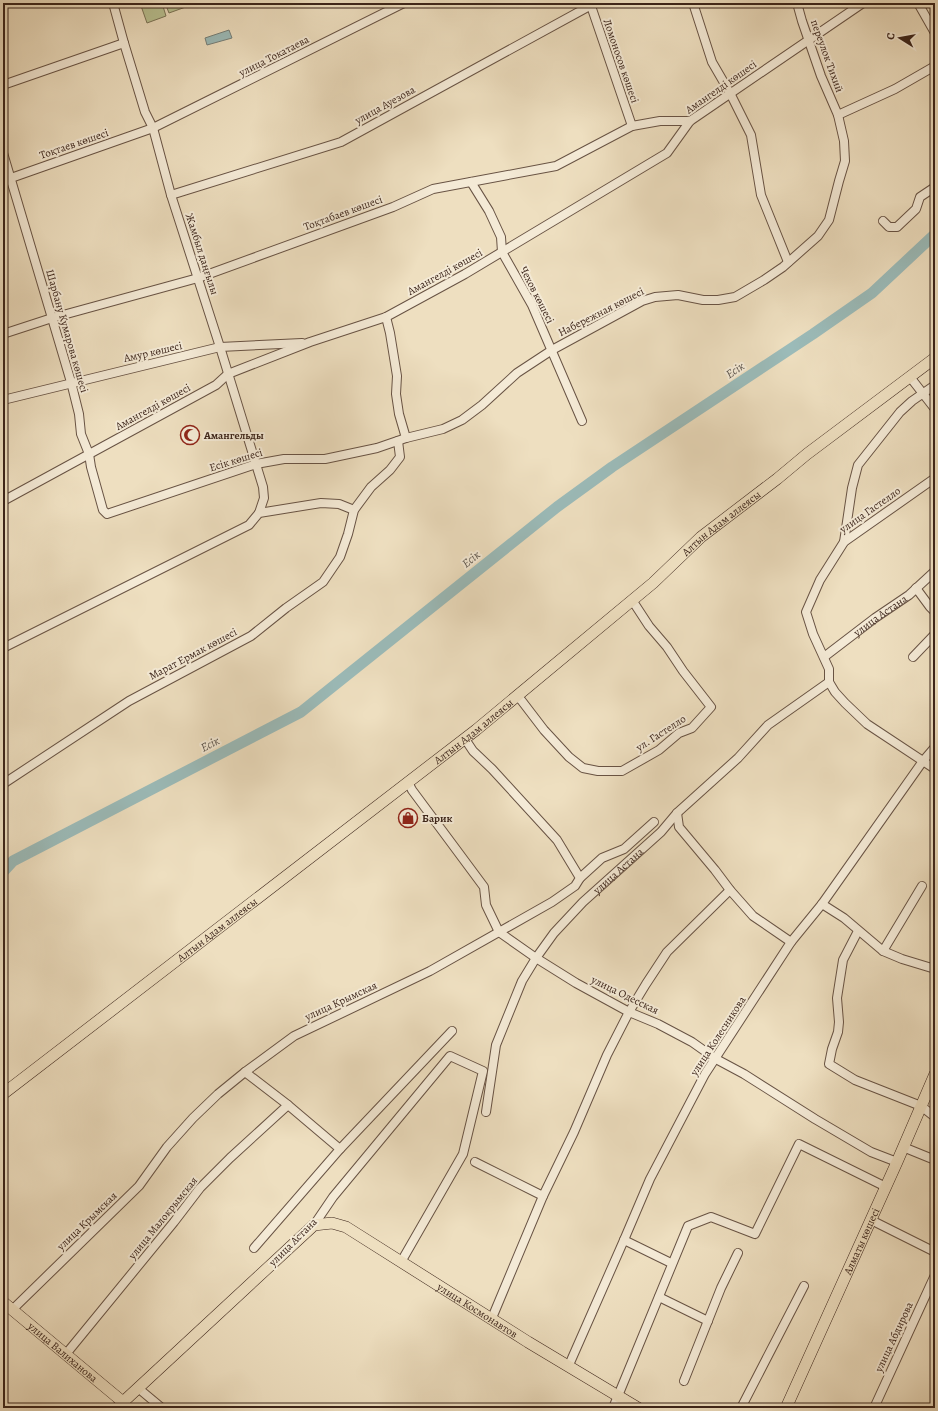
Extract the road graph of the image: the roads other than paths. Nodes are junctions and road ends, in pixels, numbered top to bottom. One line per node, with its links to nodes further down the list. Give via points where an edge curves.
1 (113, 3): 10 (street, Жамбыл даңғылы)
2 (404, 3): 17 (street, улица Токатаева)
3 (693, 3): 13 (street, via 712,62)
4 (797, 3): 9 (street, переулок Тихий)
5 (864, 3): 9 (street, Амангелді көшесі)
6 (918, 3): 8 (street)
7 (592, 4): 16 (street, Ломоносов көшесі); 23 (street, улица Ауезова, via 341,142)
8 (935, 33)
9 (809, 40): 13 (street, Амангелді көшесі); 14 (street, переулок Тихий)
10 (124, 43): 12 (street); 17 (street, Жамбыл даңғылы, via 145,112)
11 (935, 66): 14 (street, via 895,89)
12 (3, 85)
13 (730, 93): 15 (street, Амангелді көшесі); 26 (street, via 751,135 761,195)
14 (838, 116): 26 (street, Набережная көшесі, via 844,141 845,161 830,220 818,236)
15 (690, 120): 16 (street, Тоқтабаев көшесі, via 660,121); 25 (street, Амангелді көшесі, via 667,153)
16 (632, 126): 20 (street, Тоқтабаев көшесі, via 556,166)
17 (153, 128): 19 (street, Тоқтаев көшесі); 23 (street, Жамбыл даңғылы)
18 (3, 152): 19 (street, Шарбану Кумарова көшесі)
19 (11, 178): 21 (street, Тоқтаев көшесі); 29 (street, Шарбану Кумарова көшесі)
20 (471, 182): 25 (street, Чехов көшесі, via 501,237); 27 (street, Тоқтабаев көшесі, via 433,189)
21 (3, 183)
22 (935, 187): 24 (street, via 920,197 916,209 897,227 888,227)
23 (171, 195): 27 (street, Жамбыл даңғылы)
24 (883, 222)
25 (502, 252): 28 (street, Амангелді көшесі); 33 (street, Чехов көшесі, via 532,305)
26 (788, 262): 33 (street, Набережная көшесі, via 764,280 734,297 703,300 678,295 642,301)
27 (198, 278): 29 (street, Тоқтабаев көшесі); 32 (street, Жамбыл даңғылы)
28 (386, 317): 31 (street, Амангелді көшесі); 43 (street, via 397,376 396,394)
29 (52, 318): 30 (street, Тоқтабаев көшесі); 37 (street, Шарбану Кумарова көшесі)
30 (3, 334)
31 (310, 342): 32 (street, Амур көшесі); 35 (street, Амангелді көшесі)
32 (220, 347): 35 (street, Жамбыл даңғылы); 37 (street, Амур көшесі)
33 (552, 350): 42 (street, Чехов көшесі); 43 (street, Набережная көшесі, via 517,373 462,420)
34 (935, 358): 36 (main road, Алтын Адам аллеясы)
35 (228, 374): 44 (street, Амангелді көшесі, via 216,385); 45 (street, Жамбыл даңғылы)
36 (910, 377): 39 (street); 54 (main road, Алтын Адам аллеясы, via 701,537)
37 (71, 382): 40 (street, Амур көшесі); 44 (street, Шарбану Кумарова көшесі, via 81,434)
38 (935, 385): 39 (street)
39 (923, 393): 41 (street); 51 (street, via 900,412 858,465)
40 (3, 400)
41 (935, 409)
42 (582, 421)
43 (402, 440): 45 (street, Есік көшесі, via 325,459 284,459); 48 (street, via 400,457 371,487)
44 (89, 454): 47 (street, Амангелді көшесі); 50 (street, Шарбану Кумарова көшесі, via 102,510)
45 (256, 464): 49 (street, Жамбыл даңғылы, via 264,498); 50 (street, Есік көшесі)
46 (935, 478): 51 (street, улица Гастелло)
47 (3, 501)
48 (354, 510): 49 (street, via 338,504 321,503); 67 (street, Марат Ермак көшесі, via 340,557 323,582 251,636 129,701)
49 (259, 513): 57 (street, via 249,525)
50 (107, 514)
51 (844, 542): 58 (street, улица Гастелло, via 820,580 806,612)
52 (935, 571): 53 (street, улица Астана)
53 (916, 588): 55 (street); 58 (street, улица Астана)
54 (632, 600): 61 (main road, Алтын Адам аллеясы); 61 (street, ул. Гастелло, via 711,707 692,728 679,733 659,750 622,771 598,771 583,768 569,757)
55 (934, 609)
56 (935, 634): 59 (street)
57 (3, 648)
58 (824, 657): 60 (street, via 829,669)
59 (913, 657)
60 (829, 682): 64 (street, via 845,703 867,724); 68 (street, улица Астана, via 768,725 738,758)
61 (518, 696): 62 (main road, Алтын Адам аллеясы)
62 (465, 738): 66 (main road, Алтын Адам аллеясы); 70 (street, via 473,751 557,840)
63 (935, 747): 64 (street, улица Колесникова)
64 (923, 761): 65 (street); 73 (street, улица Колесникова)
65 (935, 769)
66 (408, 782): 75 (street, улица Одесская, via 484,886 486,904); 85 (main road, Алтын Адам аллеясы)
67 (3, 784)
68 (677, 813): 72 (street, via 679,827); 78 (street, улица Астана, via 661,832 583,902 554,932)
69 (654, 822): 70 (street, улица Крымская, via 624,849 602,858)
70 (580, 878): 75 (street, улица Крымская, via 575,886 552,902)
71 (922, 886): 77 (street)
72 (730, 890): 76 (street, via 753,916); 80 (street, via 668,952)
73 (822, 904): 74 (street); 76 (street, улица Колесникова)
74 (858, 931): 77 (street); 87 (street, via 843,960 837,998 838,1032 829,1064 855,1080)
75 (499, 932): 78 (street, улица Одесская); 83 (street, улица Крымская, via 430,971 294,1036)
76 (791, 942): 82 (street, улица Колесникова)
77 (883, 951): 79 (street)
78 (536, 958): 80 (street, улица Одесская); 88 (street, улица Астана, via 522,981 496,1045)
79 (935, 969)
80 (629, 1012): 82 (street, улица Одесская, via 692,1042); 96 (street)
81 (452, 1031): 91 (street)
82 (716, 1059): 94 (street, улица Одесская, via 871,1152); 99 (street, улица Колесникова, via 705,1074 650,1178)
83 (245, 1072): 86 (street); 109 (street, улица Крымская, via 192,1118 139,1186)
84 (935, 1074): 87 (main road, Алматы көшесі)
85 (3, 1094)
86 (288, 1105): 91 (street); 112 (street, улица Малокрымская, via 200,1188)
87 (921, 1106): 89 (street); 90 (main road, Алматы көшесі)
88 (486, 1112)
89 (935, 1117)
90 (903, 1147): 92 (street); 94 (main road, Алматы көшесі)
91 (340, 1149): 100 (street)
92 (935, 1160)
93 (475, 1162): 96 (street)
94 (897, 1162): 95 (main road, Алматы көшесі)
95 (886, 1187): 97 (main road, Алматы көшесі); 104 (street, via 799,1144 755,1234 711,1217 688,1226)
96 (544, 1196): 110 (street)
97 (871, 1220): 101 (street); 122 (main road, Алматы көшесі)
98 (314, 1225): 103 (main road, улица Космонавтов, via 332,1223 346,1227); 103 (street, улица Астана, via 333,1197 450,1056 483,1071 463,1154); 115 (main road, улица Астана)
99 (624, 1240): 104 (street); 113 (street, улица Колесникова)
100 (254, 1248)
101 (935, 1252)
102 (738, 1253): 111 (street)
103 (401, 1262): 110 (main road, улица Космонавтов)
104 (671, 1263): 107 (street)
105 (935, 1275): 123 (street, улица Абдирова)
106 (804, 1286): 121 (street)
107 (659, 1297): 111 (street); 116 (street)
108 (3, 1302): 109 (main road, улица Валиханова)
109 (12, 1310): 112 (main road, улица Валиханова)
110 (492, 1318): 113 (main road, улица Космонавтов)
111 (708, 1320): 114 (street)
112 (66, 1354): 117 (main road, улица Валиханова)
113 (569, 1365): 116 (main road, улица Космонавтов)
114 (684, 1380)
115 (138, 1388): 117 (main road, улица Астана); 118 (street)
116 (617, 1396): 119 (street); 120 (main road, улица Космонавтов)
117 (119, 1405)
118 (162, 1408)
119 (613, 1408)
120 (638, 1408)
121 (741, 1408)
122 (786, 1408)
123 (874, 1408)

